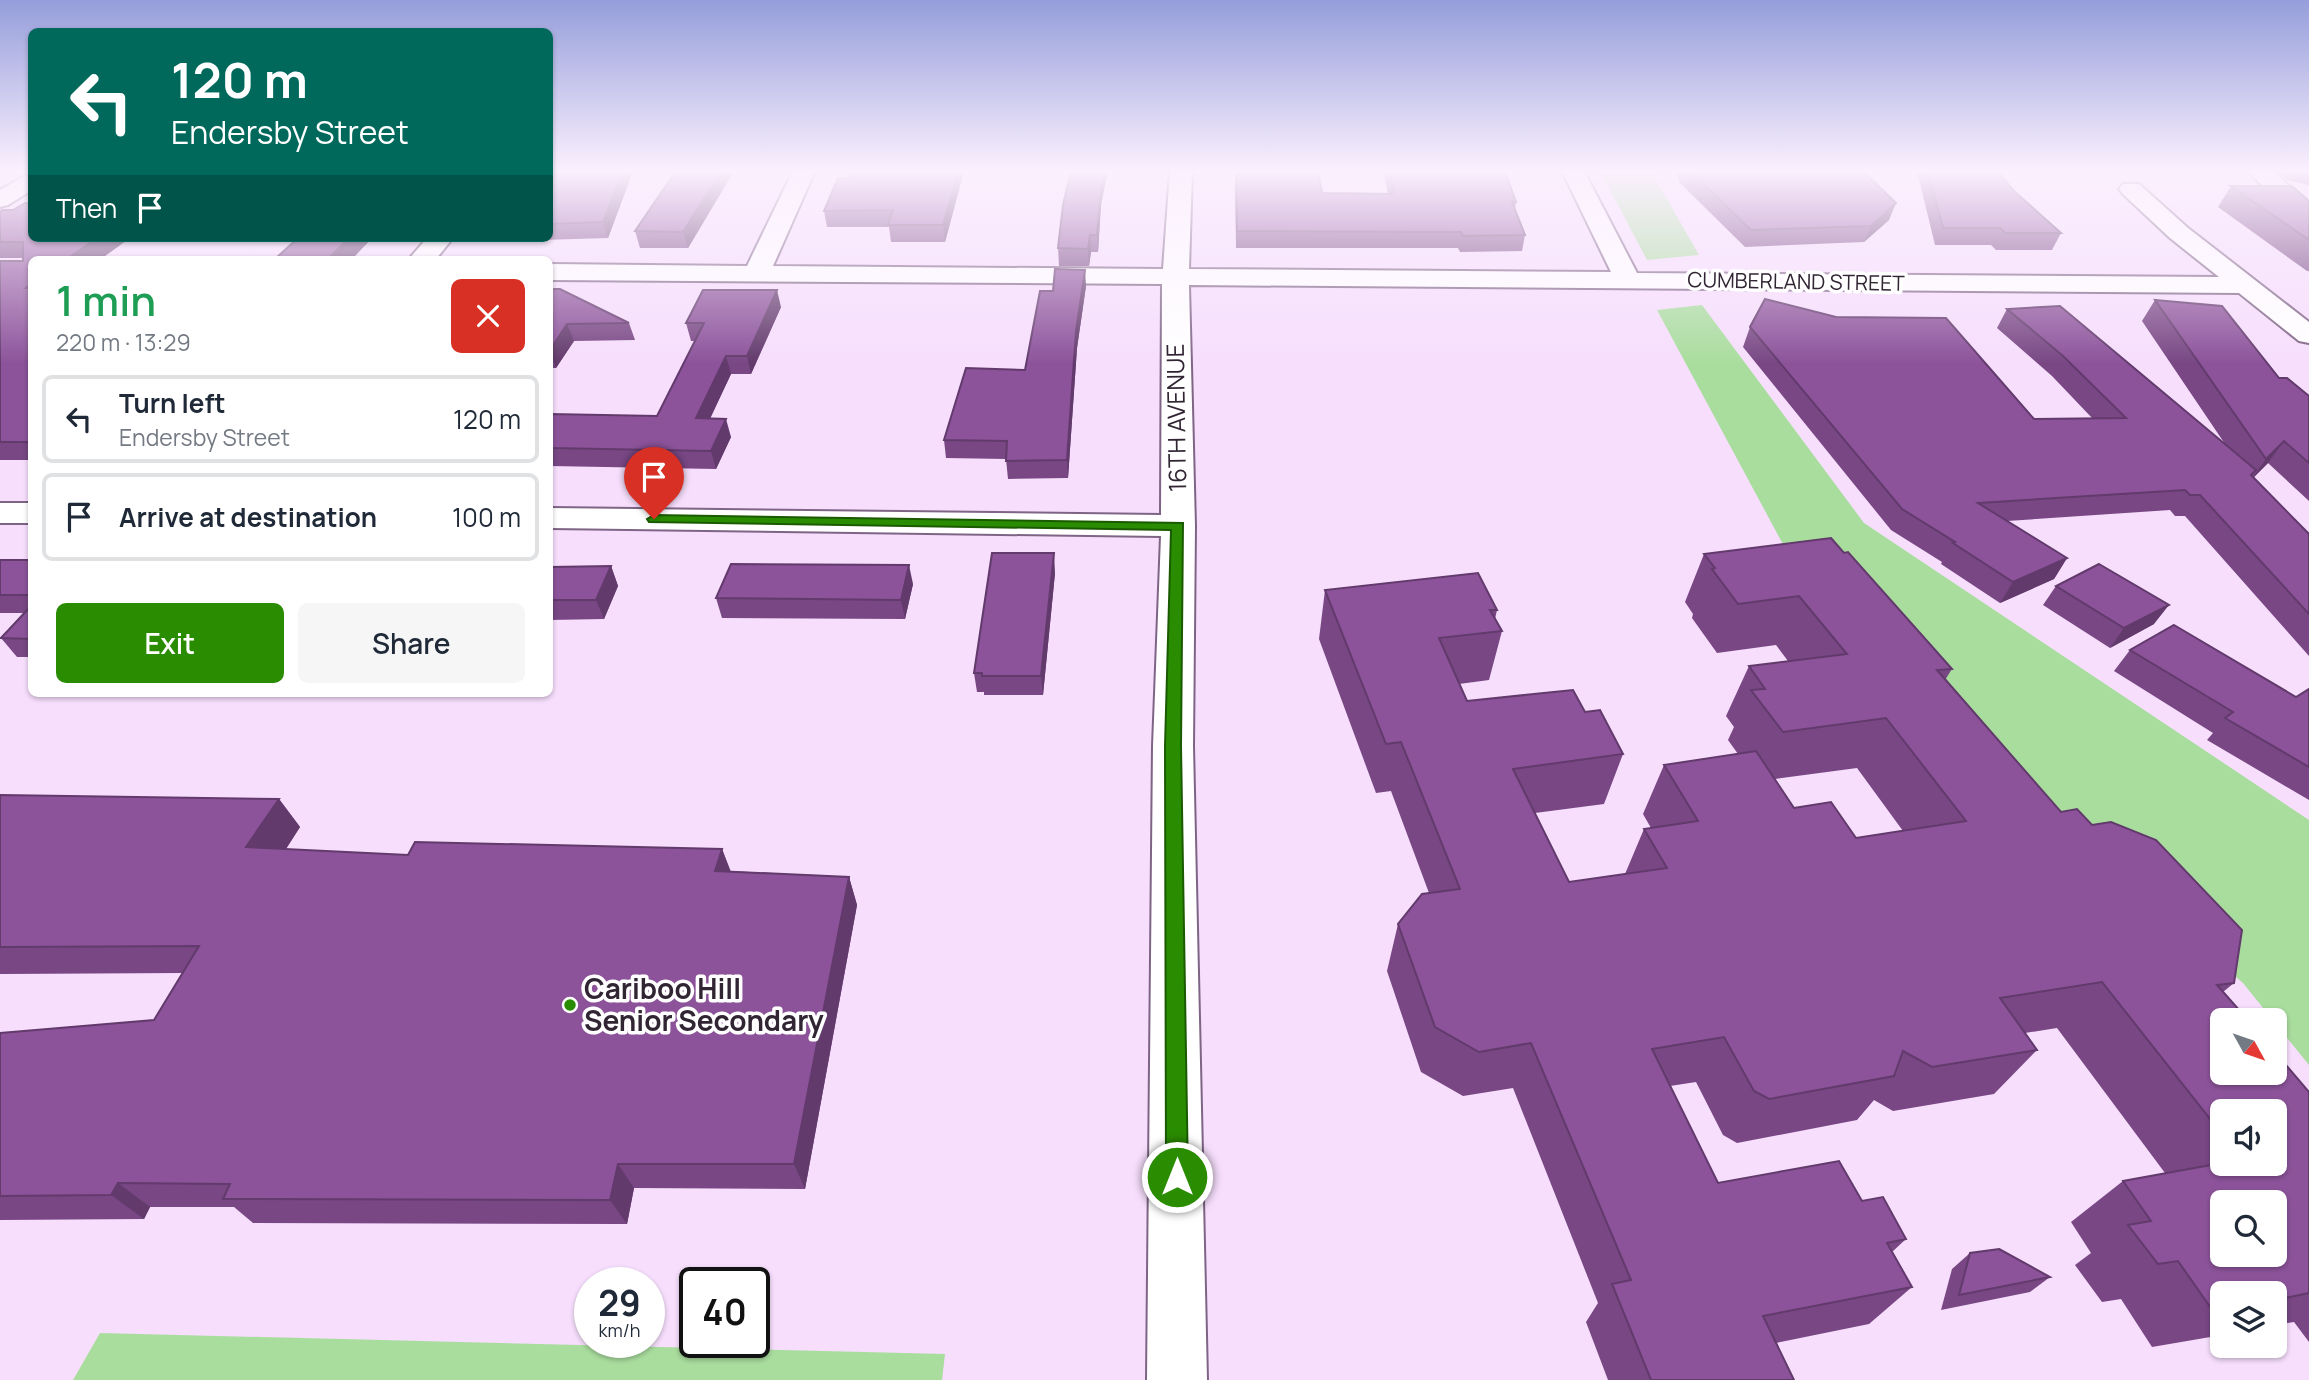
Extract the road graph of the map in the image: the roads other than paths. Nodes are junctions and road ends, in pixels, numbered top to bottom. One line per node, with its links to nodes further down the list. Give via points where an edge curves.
1 (774, 235): 8 (street)
2 (1178, 235): 9 (street, 16TH AVENUE)
3 (1605, 235): 10 (street)
4 (2182, 235): 11 (street)
5 (437, 242): 6 (street)
6 (425, 256)
7 (553, 272): 8 (street, CUMBERLAND STREET)
8 (756, 274): 9 (street, CUMBERLAND STREET)
9 (1176, 277): 10 (street, CUMBERLAND STREET); 16 (street, 16TH AVENUE)
10 (1628, 280): 11 (street, CUMBERLAND STREET)
11 (2245, 285): 12 (street)
12 (2309, 335)
13 (0, 513): 14 (street)
14 (28, 513)
15 (553, 518): 16 (street)
16 (1178, 526): 17 (street, 16TH AVENUE, via 1173,746)
17 (1177, 1380)

